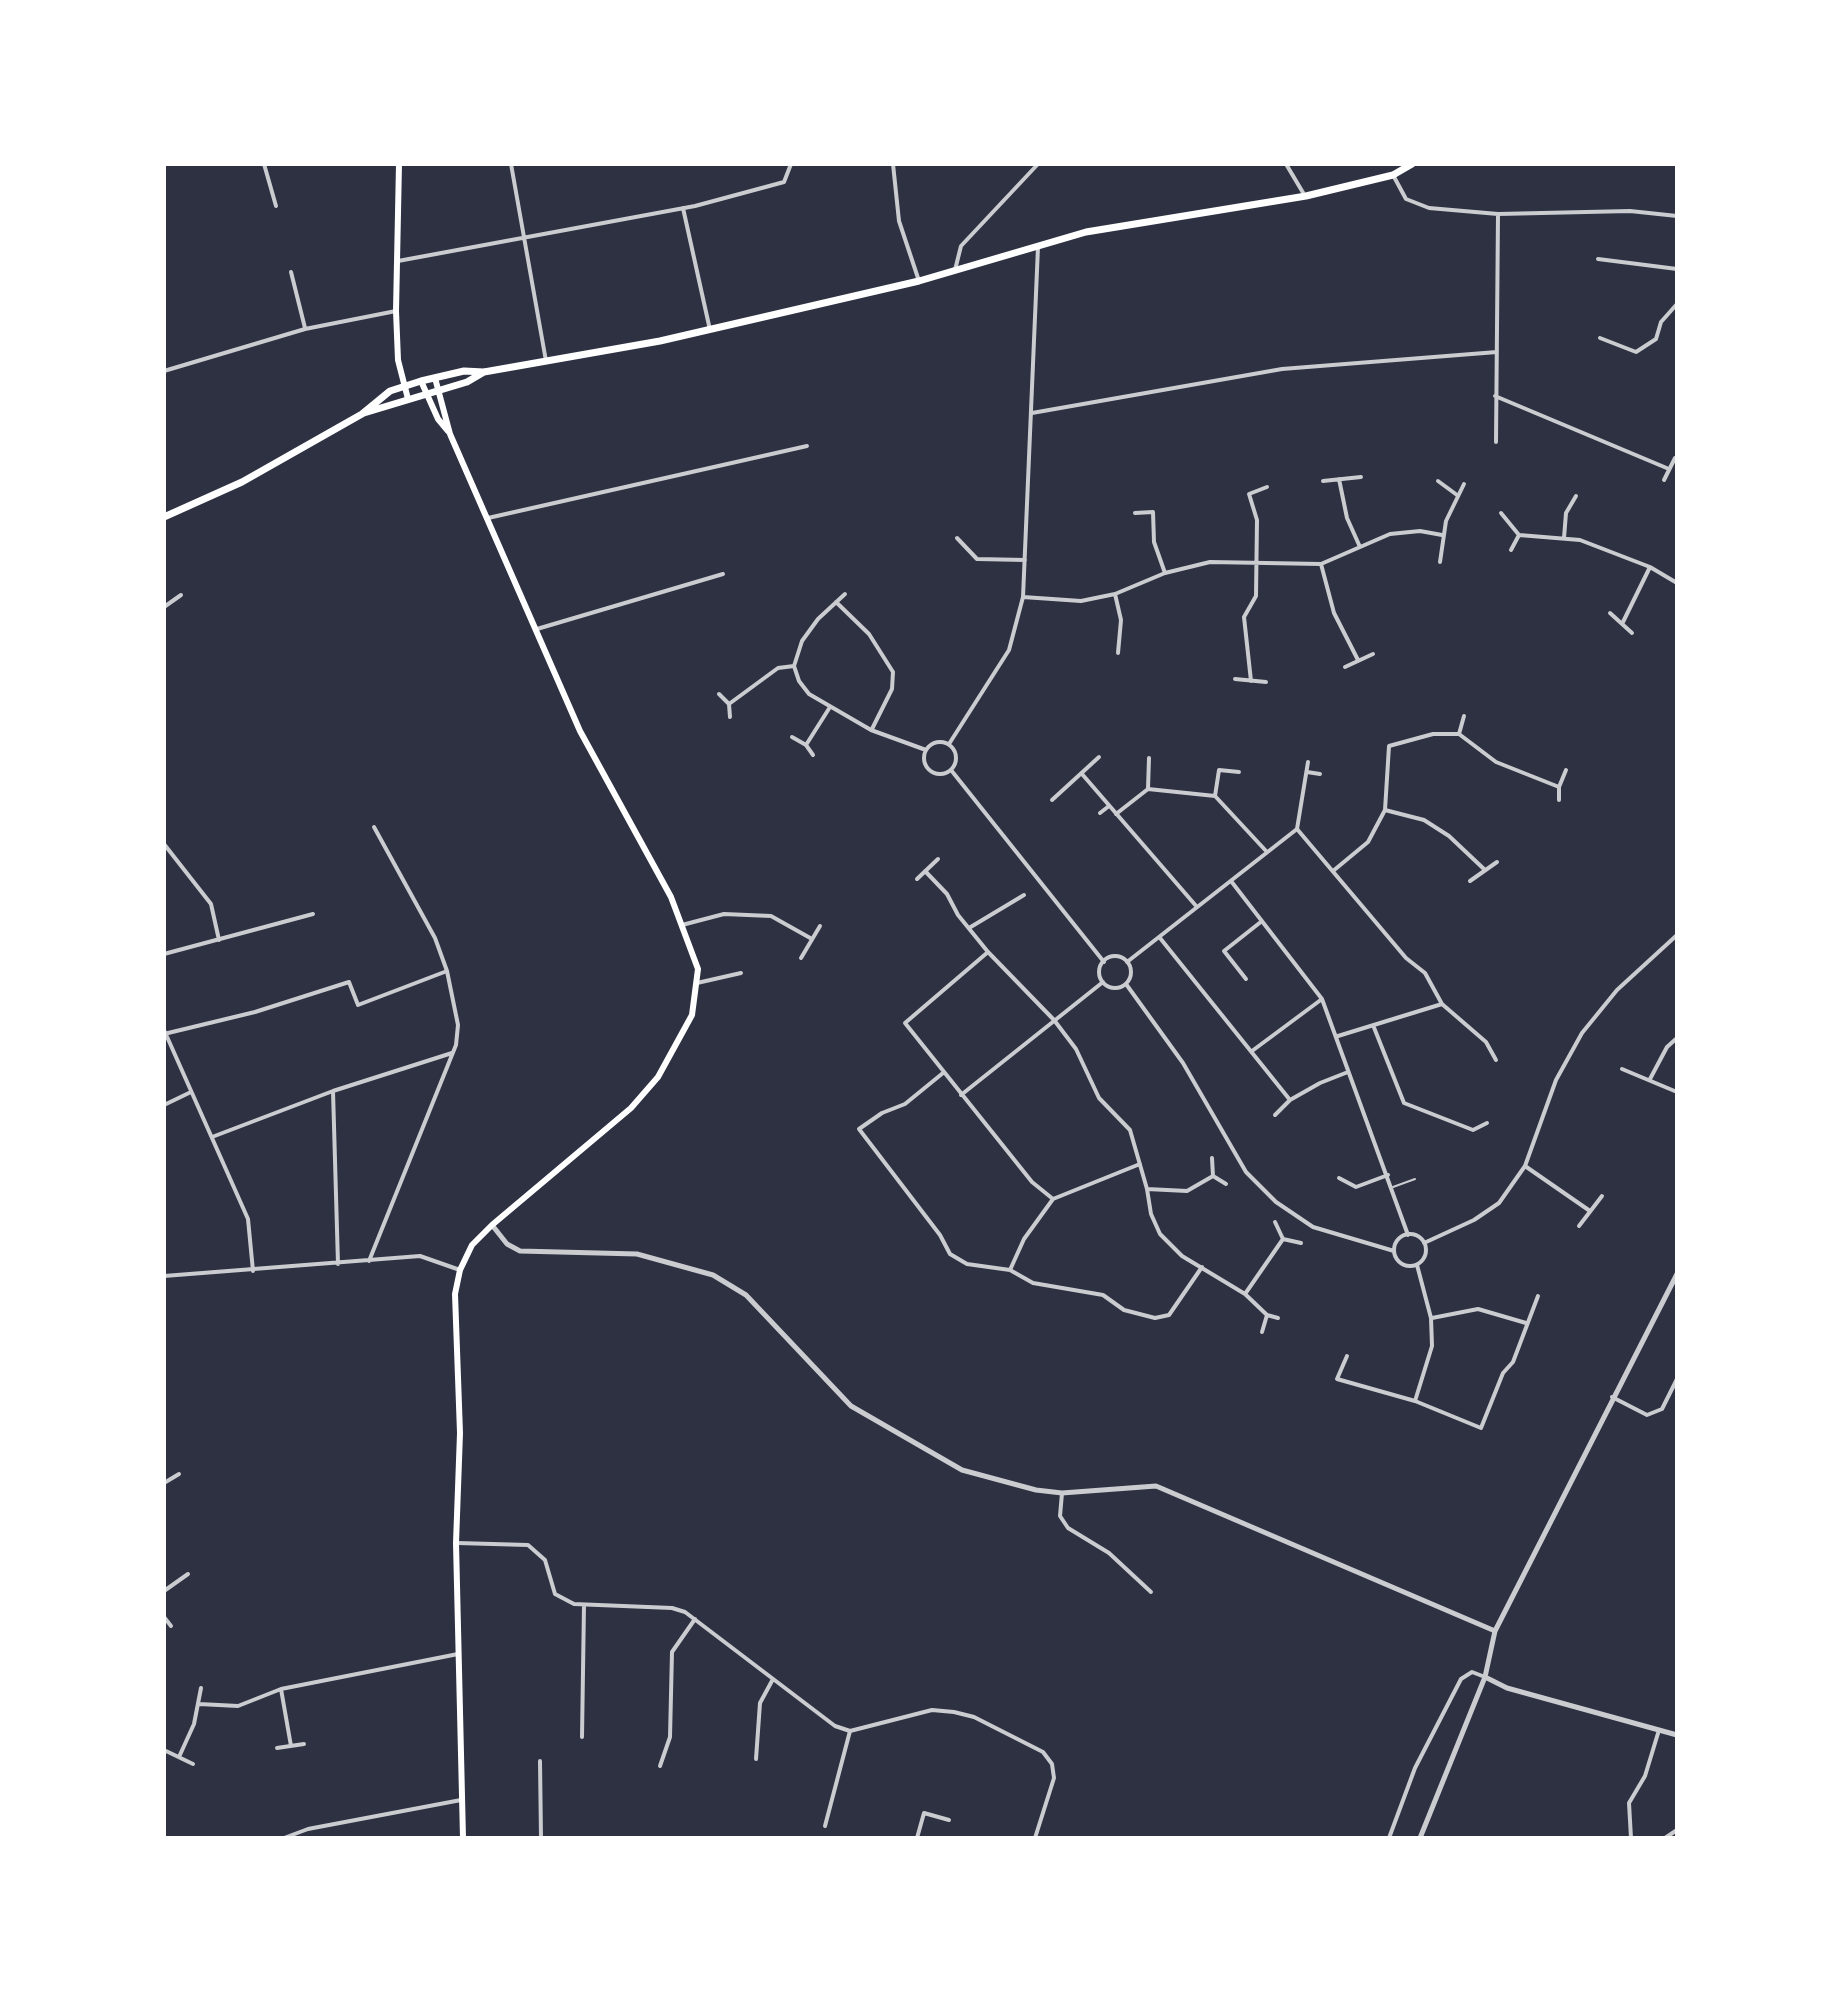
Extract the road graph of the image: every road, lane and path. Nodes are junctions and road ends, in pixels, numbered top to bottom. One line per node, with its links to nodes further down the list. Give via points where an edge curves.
1 (264, 164): 11 (street)
2 (399, 164): 18 (main road)
3 (511, 164): 15 (street)
4 (791, 164): 12 (street, via 784,182)
5 (893, 164): 22 (street, via 893,196)
6 (1038, 164): 20 (street, via 961,246)
7 (1286, 164): 10 (street)
8 (1412, 164): 9 (main road)
9 (1393, 175): 10 (main road); 13 (street, via 1406,199 1429,208)
10 (1306, 196): 16 (main road, via 1086,232)
11 (276, 206)
12 (683, 208): 15 (street); 26 (street)
13 (1498, 214): 14 (street, via 1630,211); 28 (street)
14 (1677, 216)
15 (524, 238): 18 (street); 29 (street)
16 (1038, 247): 20 (main road); 39 (street)
17 (1598, 259): 19 (street)
18 (397, 261): 24 (main road)
19 (1677, 269)
20 (955, 270): 22 (main road)
21 (291, 272): 25 (street)
22 (919, 281): 26 (main road)
23 (1677, 304): 27 (street, via 1661,322 1656,339 1636,352)
24 (396, 311): 25 (street); 34 (main road)
25 (305, 329): 30 (street)
26 (710, 330): 29 (main road)
27 (1600, 338)
28 (1497, 352): 37 (street); 39 (street, via 1282,369)
29 (546, 361): 31 (main road)
30 (164, 371)
31 (484, 372): 32 (main road); 35 (main road)
32 (435, 378): 33 (main road); 35 (main road)
33 (421, 381): 34 (main road); 36 (main road)
34 (405, 386): 38 (main road); 40 (main road, via 377,399)
35 (439, 389): 36 (main road); 41 (main road)
36 (427, 393): 38 (main road); 41 (main road)
37 (1495, 396): 42 (street); 45 (street)
38 (408, 399): 40 (main road)
39 (1032, 413): 65 (street)
40 (362, 414): 57 (main road, via 242,482)
41 (450, 434): 58 (main road)
42 (1496, 442)
43 (807, 446): 58 (street)
44 (1675, 458): 45 (street)
45 (1669, 469): 48 (street)
46 (1361, 477): 47 (street)
47 (1339, 479): 49 (street); 63 (street)
48 (1664, 480)
49 (1323, 481)
50 (1438, 481): 53 (street)
51 (1464, 484): 53 (street)
52 (1267, 487): 66 (street, via 1249,494 1257,520)
53 (1457, 495): 59 (street)
54 (1576, 496): 62 (street, via 1566,513)
55 (1135, 513): 70 (street, via 1153,512 1154,542)
56 (1501, 513): 60 (street)
57 (164, 517)
58 (488, 518): 81 (main road)
59 (1442, 535): 63 (street, via 1390,534); 67 (street)
60 (1519, 535): 62 (street); 64 (street)
61 (957, 538): 65 (street, via 977,559)
62 (1564, 538): 69 (street)
63 (1360, 547): 68 (street)
64 (1511, 550)
65 (1025, 560): 76 (street)
66 (1256, 561): 68 (street); 70 (street, via 1210,562); 89 (street, via 1256,596 1244,617)
67 (1440, 562)
68 (1321, 564): 85 (street, via 1334,613)
69 (1650, 567): 72 (street); 80 (street)
70 (1165, 573): 74 (street)
71 (723, 574): 81 (street)
72 (1677, 583)
73 (845, 594): 77 (street)
74 (1115, 594): 76 (street, via 1081,601); 83 (street, via 1121,620)
75 (181, 595): 78 (street)
76 (1023, 597): 99 (street, via 1009,650)
77 (836, 602): 86 (street, via 802,641); 96 (street, via 869,634 893,672 892,689)
78 (164, 607)
79 (1610, 613): 80 (street)
80 (1623, 622): 82 (street)
81 (537, 629): 137 (main road, via 596,766)
82 (1632, 633)
83 (1118, 653)
84 (1373, 654): 85 (street)
85 (1358, 660): 87 (street)
86 (794, 666): 92 (street, via 778,668); 93 (street, via 809,694)
87 (1345, 667)
88 (1235, 679): 89 (street)
89 (1251, 681): 90 (street)
90 (1266, 682)
91 (719, 694): 92 (street)
92 (729, 704): 95 (street)
93 (830, 707): 96 (street); 100 (street)
94 (1464, 716): 97 (street)
95 (730, 717)
96 (871, 730): 101 (street)
97 (1459, 734): 112 (street, via 1496,762); 118 (street, via 1433,734 1389,746)
98 (792, 737): 100 (street)
99 (949, 744): 101 (street, via 934,742); 106 (street, via 956,757)
100 (806, 745): 102 (street)
101 (926, 750): 106 (street, via 928,769 937,774)
102 (813, 755)
103 (1099, 757): 110 (street)
104 (1149, 758): 113 (street)
105 (1308, 762): 109 (street)
106 (951, 770): 147 (street)
107 (1566, 770): 112 (street)
108 (1239, 772): 114 (street, via 1219,770)
109 (1307, 772): 111 (street); 122 (street)
110 (1082, 774): 115 (street); 117 (street)
111 (1320, 774)
112 (1559, 787): 116 (street)
113 (1148, 789): 114 (street); 120 (street)
114 (1215, 796): 124 (street)
115 (1052, 800)
116 (1559, 800)
117 (1109, 806): 119 (street); 120 (street)
118 (1385, 810): 127 (street, via 1424,820); 129 (street, via 1368,842)
119 (1100, 813)
120 (1116, 814): 134 (street)
121 (374, 827): 149 (street, via 435,938)
122 (1297, 829): 124 (street); 129 (street)
123 (164, 845): 143 (street, via 211,904)
124 (1267, 852): 131 (street)
125 (938, 859): 128 (street)
126 (1497, 862): 127 (street)
127 (1485, 870): 132 (street)
128 (925, 871): 130 (street); 139 (street)
129 (1333, 871): 156 (street, via 1406,958 1425,973)
130 (917, 879)
131 (1231, 881): 134 (street); 136 (street)
132 (1470, 881)
133 (1024, 895): 139 (street)
134 (1197, 907): 141 (street)
135 (313, 914): 143 (street)
136 (1262, 921): 151 (street, via 1224,951); 155 (street)
137 (682, 925): 142 (street, via 724,914 771,916); 153 (main road, via 698,969)
138 (820, 926): 142 (street)
139 (969, 928): 144 (street)
140 (1677, 935): 184 (street, via 1617,990 1582,1033 1556,1080)
141 (1160, 938): 148 (street); 162 (street)
142 (812, 939): 146 (street)
143 (219, 940): 145 (street)
144 (988, 952): 157 (street); 169 (street, via 905,1023)
145 (164, 954)
146 (801, 958)
147 (1104, 962): 148 (street, via 1112,957); 152 (street)
148 (1127, 962): 154 (street, via 1131,975)
149 (447, 971): 159 (street, via 358,1005 349,982 255,1012); 164 (street, via 458,1025)
150 (741, 973): 153 (street)
151 (1246, 979)
152 (1103, 982): 154 (street, via 1116,988); 157 (street)
153 (696, 983): 196 (main road, via 692,1015 658,1077 620,1118)
154 (1126, 984): 202 (street, via 1183,1063 1246,1172 1276,1202 1313,1227)
155 (1322, 999): 160 (street); 162 (street)
156 (1442, 1004): 158 (street); 163 (street, via 1486,1042)
157 (1054, 1020): 174 (street); 183 (street, via 1076,1049 1099,1098 1130,1130)
158 (1373, 1025): 160 (street); 179 (street, via 1404,1103)
159 (164, 1032): 171 (street)
160 (1338, 1036): 168 (street)
161 (1677, 1038): 170 (street)
162 (1252, 1051): 175 (street)
163 (1488, 1051): 165 (street); 166 (street)
164 (452, 1053): 172 (street); 203 (street)
165 (1478, 1053)
166 (1496, 1060)
167 (1622, 1069): 170 (street)
168 (1348, 1072): 175 (street); 185 (street)
169 (943, 1073): 174 (street); 208 (street, via 905,1104 859,1129 950,1254 967,1264)
170 (1650, 1079): 173 (street)
171 (192, 1091): 176 (street); 180 (street)
172 (333, 1091): 180 (street); 204 (street)
173 (1677, 1092)
174 (961, 1095): 193 (street, via 1032,1182)
175 (1290, 1100): 177 (street)
176 (164, 1105)
177 (1275, 1115)
178 (1487, 1123): 179 (street)
179 (1473, 1130): 181 (street)
180 (212, 1137): 209 (street, via 248,1219)
181 (1470, 1139)
182 (1212, 1158): 186 (street)
183 (1140, 1164): 191 (street); 193 (street)
184 (1525, 1166): 194 (street); 201 (street, via 1499,1203)
185 (1388, 1175): 187 (street, via 1356,1187); 190 (street)
186 (1213, 1176): 189 (street); 191 (street, via 1187,1191)
187 (1339, 1178)
188 (1415, 1179): 190 (lane)
189 (1226, 1184)
190 (1392, 1187): 198 (street)
191 (1147, 1189): 206 (street, via 1160,1234)
192 (1602, 1196): 194 (street)
193 (1053, 1199): 208 (street, via 1024,1239)
194 (1590, 1211): 197 (street)
195 (1275, 1222): 199 (street)
196 (492, 1225): 207 (main road, via 472,1245); 225 (street, via 520,1251 637,1254 713,1275 746,1295 851,1406 962,1470)
197 (1579, 1226)
198 (1408, 1235): 201 (street); 202 (street, via 1398,1240)
199 (1283, 1239): 200 (street); 212 (street)
200 (1301, 1243)
201 (1424, 1243): 205 (street, via 1424,1257)
202 (1394, 1251): 205 (street, via 1403,1265)
203 (369, 1261): 204 (street); 207 (street, via 420,1256)
204 (338, 1264): 209 (street)
205 (1417, 1265): 216 (street)
206 (1202, 1267): 208 (street, via 1169,1315 1155,1318 1124,1310 1103,1295 1033,1283); 212 (street)
207 (460, 1270): 226 (main road, via 455,1294 460,1433)
208 (1010, 1270)
209 (253, 1271): 211 (street)
210 (1677, 1274): 221 (street)
211 (164, 1276)
212 (1245, 1294): 214 (street)
213 (1538, 1296): 217 (street)
214 (1267, 1315): 215 (street); 218 (street)
215 (1278, 1318)
216 (1431, 1318): 217 (street, via 1478,1309); 222 (street, via 1432,1346)
217 (1526, 1323): 222 (street, via 1481,1428)
218 (1262, 1332)
219 (1347, 1356): 222 (street, via 1337,1379)
220 (1677, 1379): 221 (street, via 1662,1409 1647,1415)
221 (1612, 1397): 234 (street)
222 (1415, 1401)
223 (179, 1474): 224 (street)
224 (164, 1483)
225 (1062, 1493): 228 (street, via 1060,1516 1068,1528 1109,1553 1149,1590); 234 (street, via 1156,1486 1185,1495)
226 (456, 1543): 230 (street, via 528,1545 545,1560 555,1594); 235 (main road)
227 (188, 1574): 229 (street)
228 (1154, 1580)
229 (164, 1591)
230 (584, 1605): 232 (street, via 672,1608); 244 (street)
231 (164, 1617): 233 (street)
232 (695, 1619): 237 (street); 253 (street, via 672,1652 670,1737)
233 (171, 1626)
234 (1495, 1631): 236 (street)
235 (459, 1654): 239 (street); 254 (main road)
236 (1485, 1677): 241 (street, via 1507,1688); 263 (street, via 1472,1672 1461,1679 1415,1768); 264 (street)
237 (773, 1679): 242 (street, via 835,1726); 250 (street, via 760,1703)
238 (201, 1688): 240 (street)
239 (281, 1689): 240 (street, via 238,1706); 246 (street)
240 (199, 1704): 249 (street)
241 (1659, 1730): 243 (street); 265 (street, via 1645,1776 1629,1803)
242 (850, 1731): 256 (street); 262 (street, via 932,1710 974,1717 1043,1752 1054,1778)
243 (1677, 1735)
244 (582, 1737)
245 (304, 1744): 246 (street)
246 (291, 1746): 247 (street)
247 (277, 1748)
248 (166, 1751): 249 (street)
249 (179, 1757): 252 (street)
250 (756, 1759)
251 (540, 1761): 260 (street)
252 (193, 1764)
253 (660, 1766)
254 (461, 1800): 258 (street); 259 (main road)
255 (949, 1820): 261 (street, via 924,1813)
256 (825, 1826)
257 (1677, 1830): 266 (street)
258 (284, 1838)
259 (463, 1838)
260 (541, 1838)
261 (917, 1838)
262 (1035, 1838)
263 (1389, 1838)
264 (1420, 1838)
265 (1631, 1838)
266 (1665, 1838)

